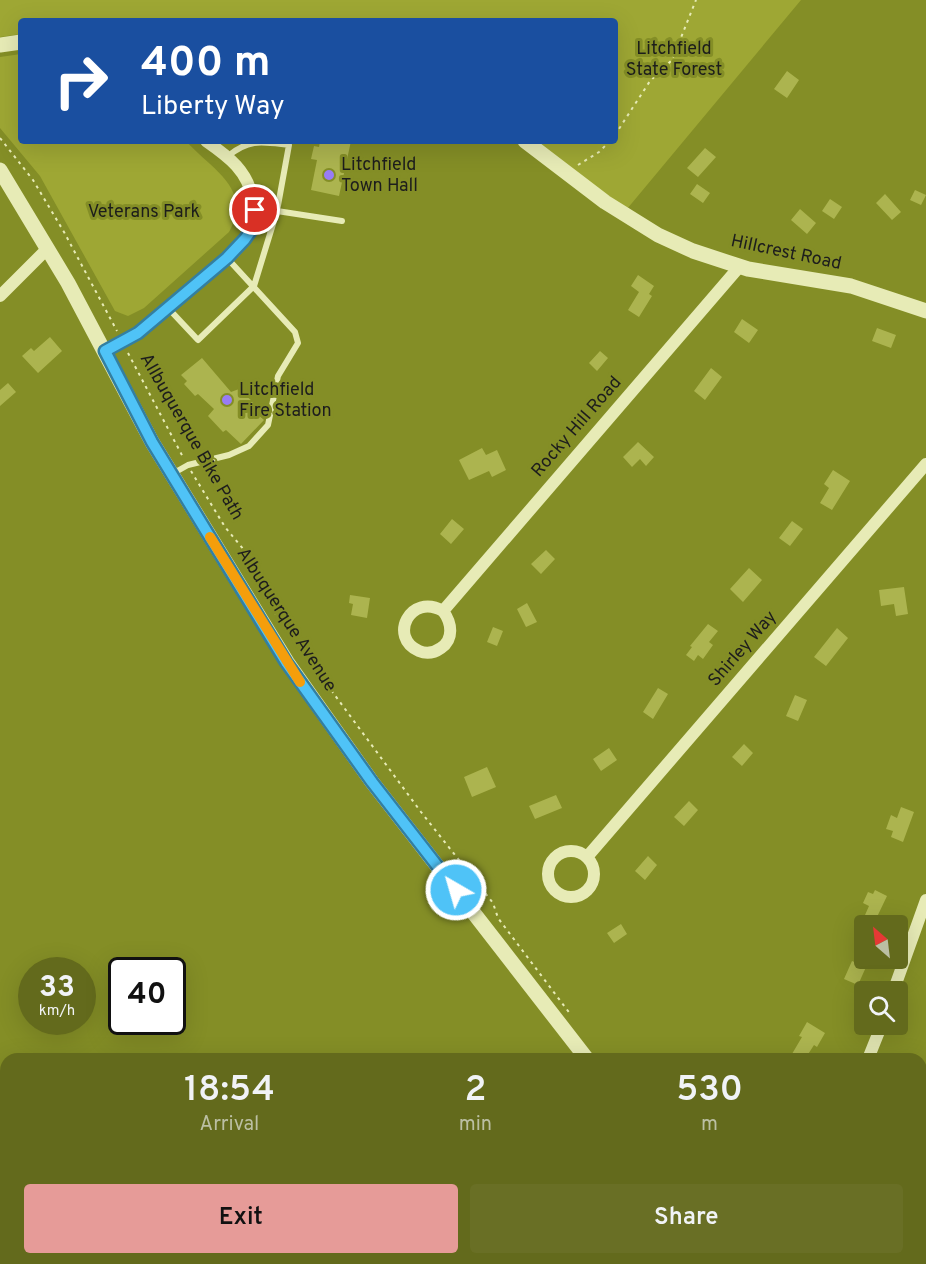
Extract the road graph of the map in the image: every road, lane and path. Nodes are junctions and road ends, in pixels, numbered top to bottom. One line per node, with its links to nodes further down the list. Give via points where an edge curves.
1 (696, 0): 4 (path, via 672,60 650,81)
2 (18, 42): 3 (street)
3 (0, 45)
4 (618, 130)
5 (0, 138): 24 (path, Allbuquerque Bike Path, via 33,180)
6 (210, 144): 11 (street)
7 (248, 144): 11 (lane)
8 (290, 144): 15 (lane)
9 (529, 144): 19 (street, Hillcrest Road, via 605,202 651,231 693,251)
10 (607, 144): 12 (path)
11 (228, 156): 14 (street, via 246,178)
12 (578, 165)
13 (0, 170): 17 (street, Albuquerque Avenue)
14 (255, 210): 15 (lane); 18 (street, via 252,229)
15 (277, 211): 16 (lane); 20 (lane)
16 (342, 221)
17 (48, 248): 21 (street); 25 (street, Albuquerque Avenue)
18 (227, 258): 20 (lane); 22 (street)
19 (740, 266): 23 (street, Hillcrest Road, via 851,286); 29 (street, Rocky Hill Road)
20 (254, 286): 22 (lane, via 198,340); 27 (lane, via 295,332 298,343 278,376 268,425 249,446)
21 (0, 296)
22 (167, 308): 24 (street)
23 (926, 311)
24 (122, 342): 25 (street); 27 (path, Allbuquerque Bike Path)
25 (105, 351): 28 (street, Albuquerque Avenue)
26 (926, 464): 30 (street, Shirley Way)
27 (188, 465): 28 (lane); 34 (path, Allbuquerque Bike Path, via 225,527 258,567 284,626 493,903 498,918)
28 (172, 474): 36 (street, Albuquerque Avenue, via 286,662 372,782)
29 (443, 611)
30 (587, 857)
31 (926, 900): 32 (street)
32 (921, 927): 33 (street)
33 (898, 981)
34 (572, 1018)
35 (878, 1035): 37 (street)
36 (582, 1053)
37 (870, 1053)

